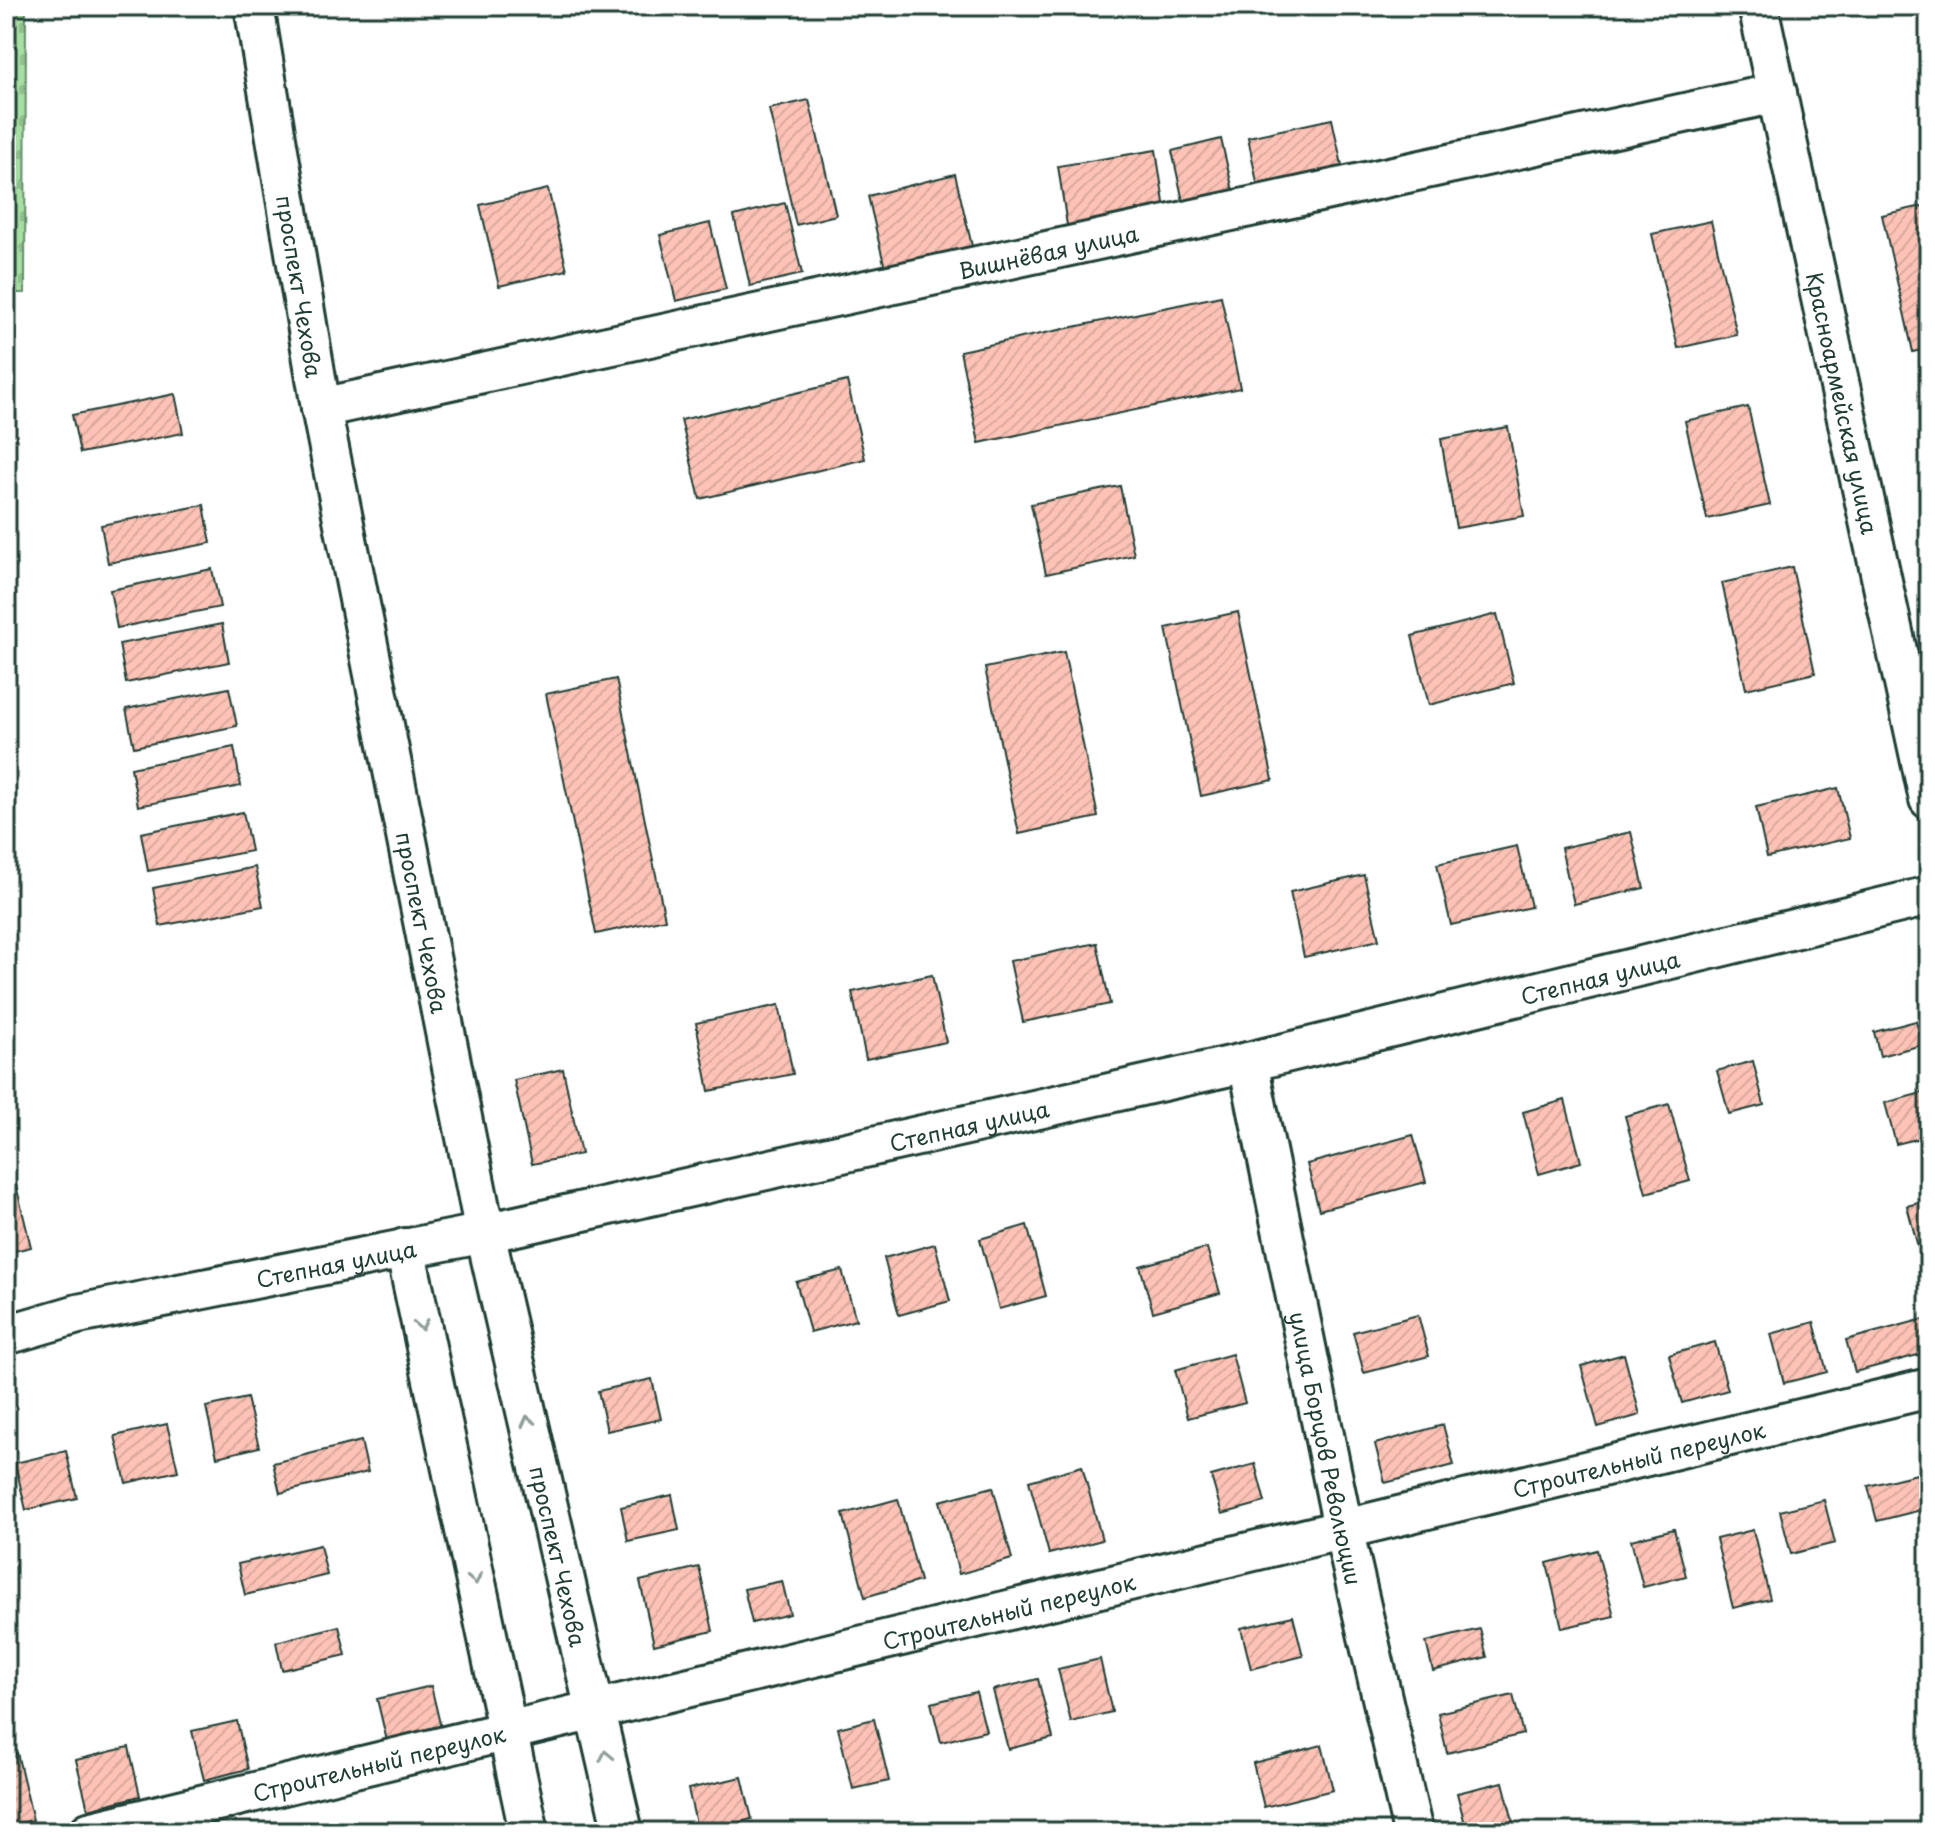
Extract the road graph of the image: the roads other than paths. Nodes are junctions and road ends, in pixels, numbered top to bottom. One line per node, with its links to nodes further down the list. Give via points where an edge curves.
1 (254, 6): 4 (street, проспект Чехова)
2 (1758, 6): 3 (street, Красноармейская улица)
3 (1777, 93): 4 (street, Вишнёвая улица); 5 (street, Красноармейская улица)
4 (321, 408): 8 (street, проспект Чехова)
5 (1929, 799)
6 (1929, 896): 7 (street, Степная улица)
7 (1248, 1062): 8 (street, Степная улица); 12 (street, улица Борцов Революции)
8 (485, 1233): 9 (street, Степная улица); 13 (street, проспект Чехова, one-way to 8)
9 (405, 1248): 10 (street, Степная улица, via 78,1314); 14 (street, one-way to 14)
10 (6, 1335)
11 (1929, 1388): 12 (street, Строительный переулок)
12 (1343, 1528): 13 (street, Строительный переулок); 18 (street, улица Борцов Революции)
13 (597, 1712): 14 (street, Строительный переулок); 17 (street, проспект Чехова, one-way to 13)
14 (508, 1733): 15 (street, Строительный переулок); 16 (street)
15 (89, 1832)
16 (529, 1832)
17 (623, 1832)
18 (1413, 1832)

